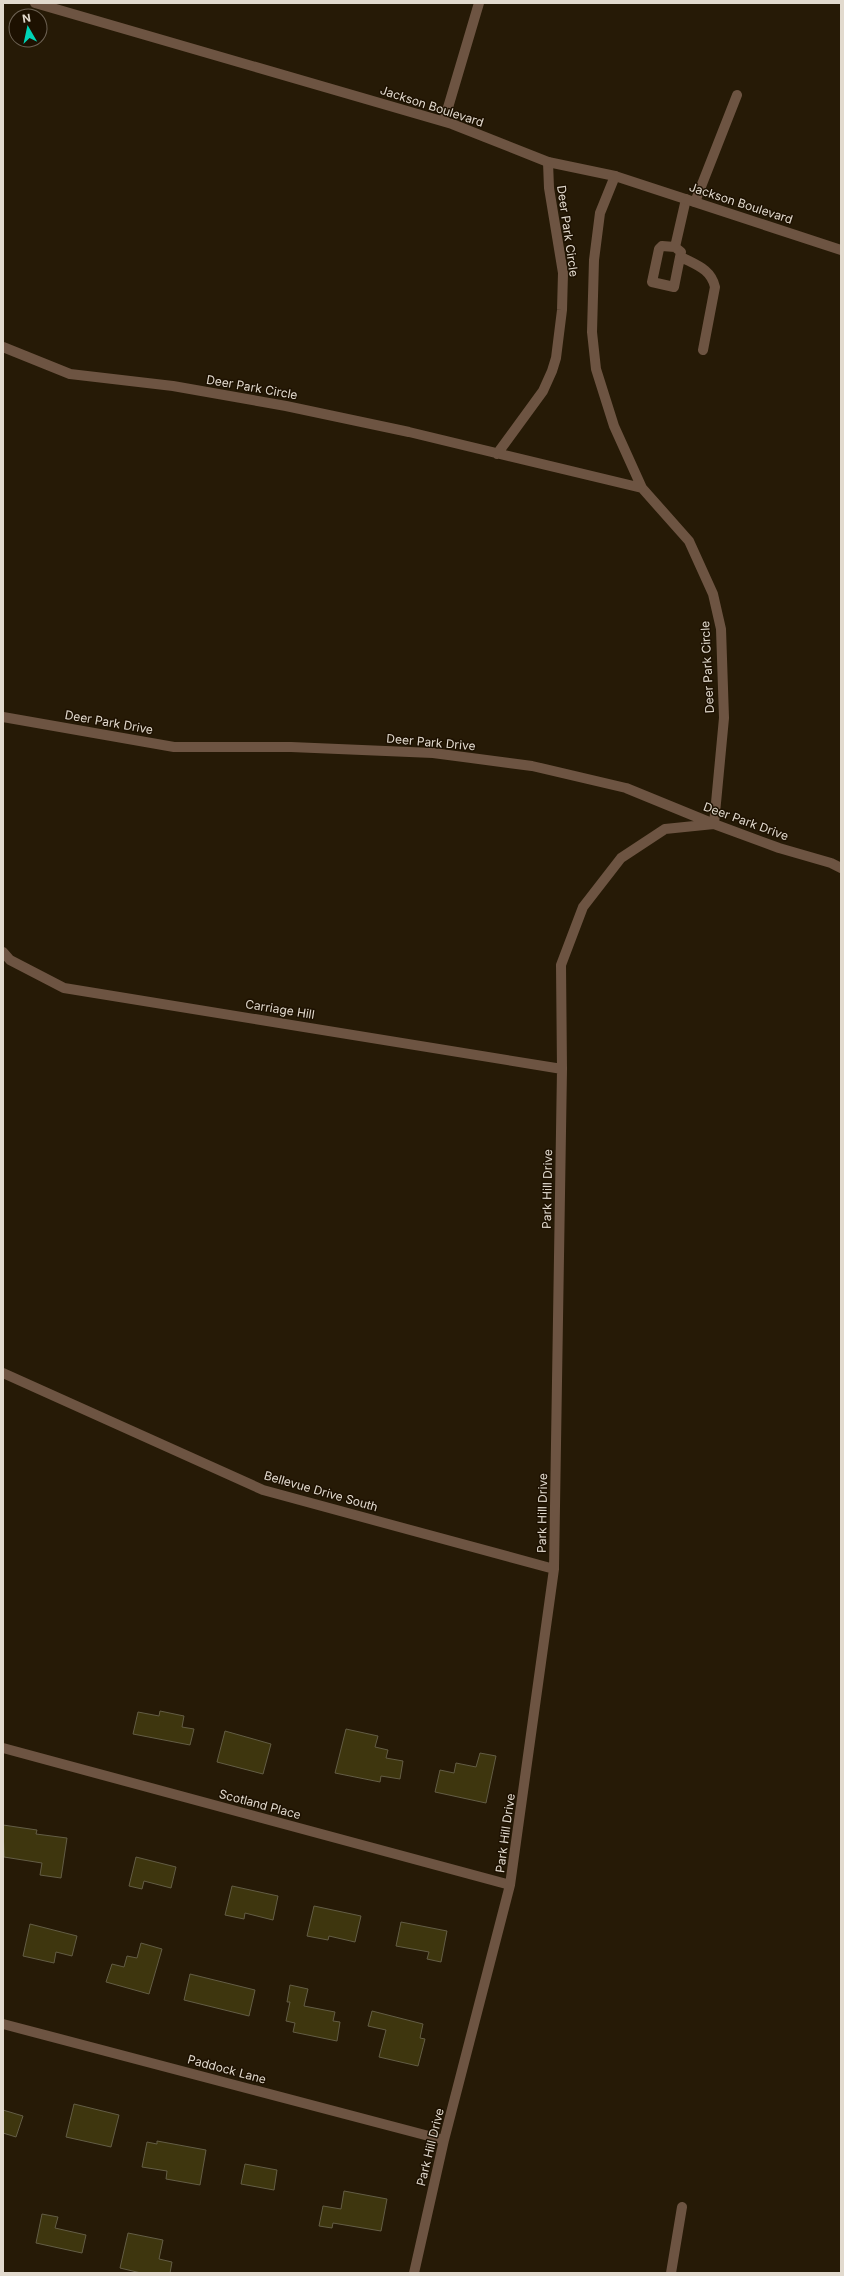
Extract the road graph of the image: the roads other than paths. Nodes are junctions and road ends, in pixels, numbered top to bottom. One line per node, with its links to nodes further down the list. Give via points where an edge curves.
1 (35, 3): 4 (street, Jackson Boulevard)
2 (479, 3): 4 (street)
3 (737, 95): 7 (street)
4 (444, 121): 5 (street, Jackson Boulevard)
5 (548, 162): 6 (street, Jackson Boulevard); 13 (street, Deer Park Circle, via 549,188 562,273 562,310 556,358 543,391)
6 (615, 176): 7 (street, Jackson Boulevard); 14 (street, via 600,213 594,260 592,332 596,369 612,419)
7 (691, 201): 8 (street); 9 (street, Jackson Boulevard)
8 (675, 247): 10 (street, via 681,252); 10 (street, via 662,246 658,249 652,282 674,287)
9 (841, 250)
10 (681, 257): 12 (street, via 704,269 712,277 715,287)
11 (3, 348): 13 (street, Deer Park Circle, via 70,374 174,386 286,406 406,431)
12 (703, 350)
13 (497, 454): 14 (street, Deer Park Circle)
14 (642, 488): 16 (street, Deer Park Circle, via 689,540 713,594 721,629 724,718)
15 (3, 717): 16 (street, Deer Park Drive, via 174,747 291,747 433,753 532,766 626,788)
16 (714, 824): 17 (street, Deer Park Drive); 19 (street, Park Hill Drive, via 665,829 621,858 583,907 561,965)
17 (841, 868)
18 (3, 952): 19 (street, Carriage Hill, via 10,960 64,988)
19 (562, 1069): 21 (street, Park Hill Drive)
20 (3, 1373): 21 (street, Bellevue Drive South, via 263,1490)
21 (554, 1569): 23 (street, Park Hill Drive)
22 (3, 1748): 23 (street, Scotland Place)
23 (510, 1885): 25 (street, Park Hill Drive)
24 (3, 2024): 25 (street, Paddock Lane)
25 (444, 2140): 27 (street, Park Hill Drive)
26 (682, 2207): 28 (street)
27 (414, 2273)
28 (671, 2273)

